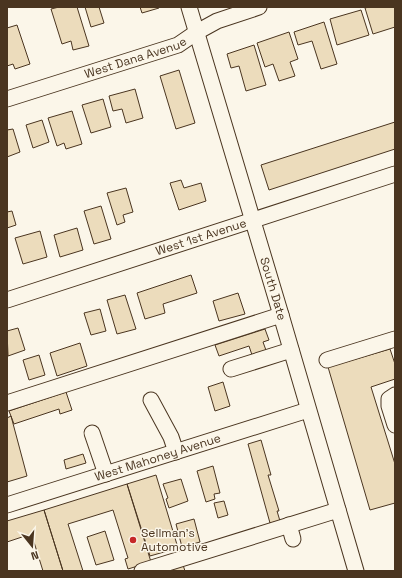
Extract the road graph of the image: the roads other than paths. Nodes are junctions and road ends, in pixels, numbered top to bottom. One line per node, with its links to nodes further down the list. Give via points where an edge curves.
1 (189, 7): 3 (street, South Date)
2 (259, 7): 3 (street, West Dana Avenue, via 217,21)
3 (197, 32): 4 (street, West Dana Avenue, via 178,44); 6 (street, South Date)
4 (7, 99)
5 (395, 174): 6 (street, West 1st Avenue)
6 (253, 221): 7 (street, West 1st Avenue); 8 (street, South Date)
7 (7, 300)
8 (281, 315): 10 (street, South Date); 15 (street)
9 (395, 340): 11 (street)
10 (291, 350): 12 (street); 16 (street, South Date)
11 (327, 360)
12 (230, 369)
13 (395, 394): 17 (street, via 389,399 389,406)
14 (151, 400): 19 (street, via 172,437)
15 (7, 403)
16 (308, 410): 19 (street, West Mahoney Avenue); 22 (street, South Date)
17 (395, 425)
18 (92, 433): 20 (street)
19 (176, 452): 20 (street, West Mahoney Avenue)
20 (106, 474): 21 (street, West Mahoney Avenue)
21 (8, 500)
22 (338, 510): 23 (street); 26 (street, South Date)
23 (289, 525): 24 (street); 25 (street)
24 (293, 539)
25 (142, 571)
26 (356, 571)

